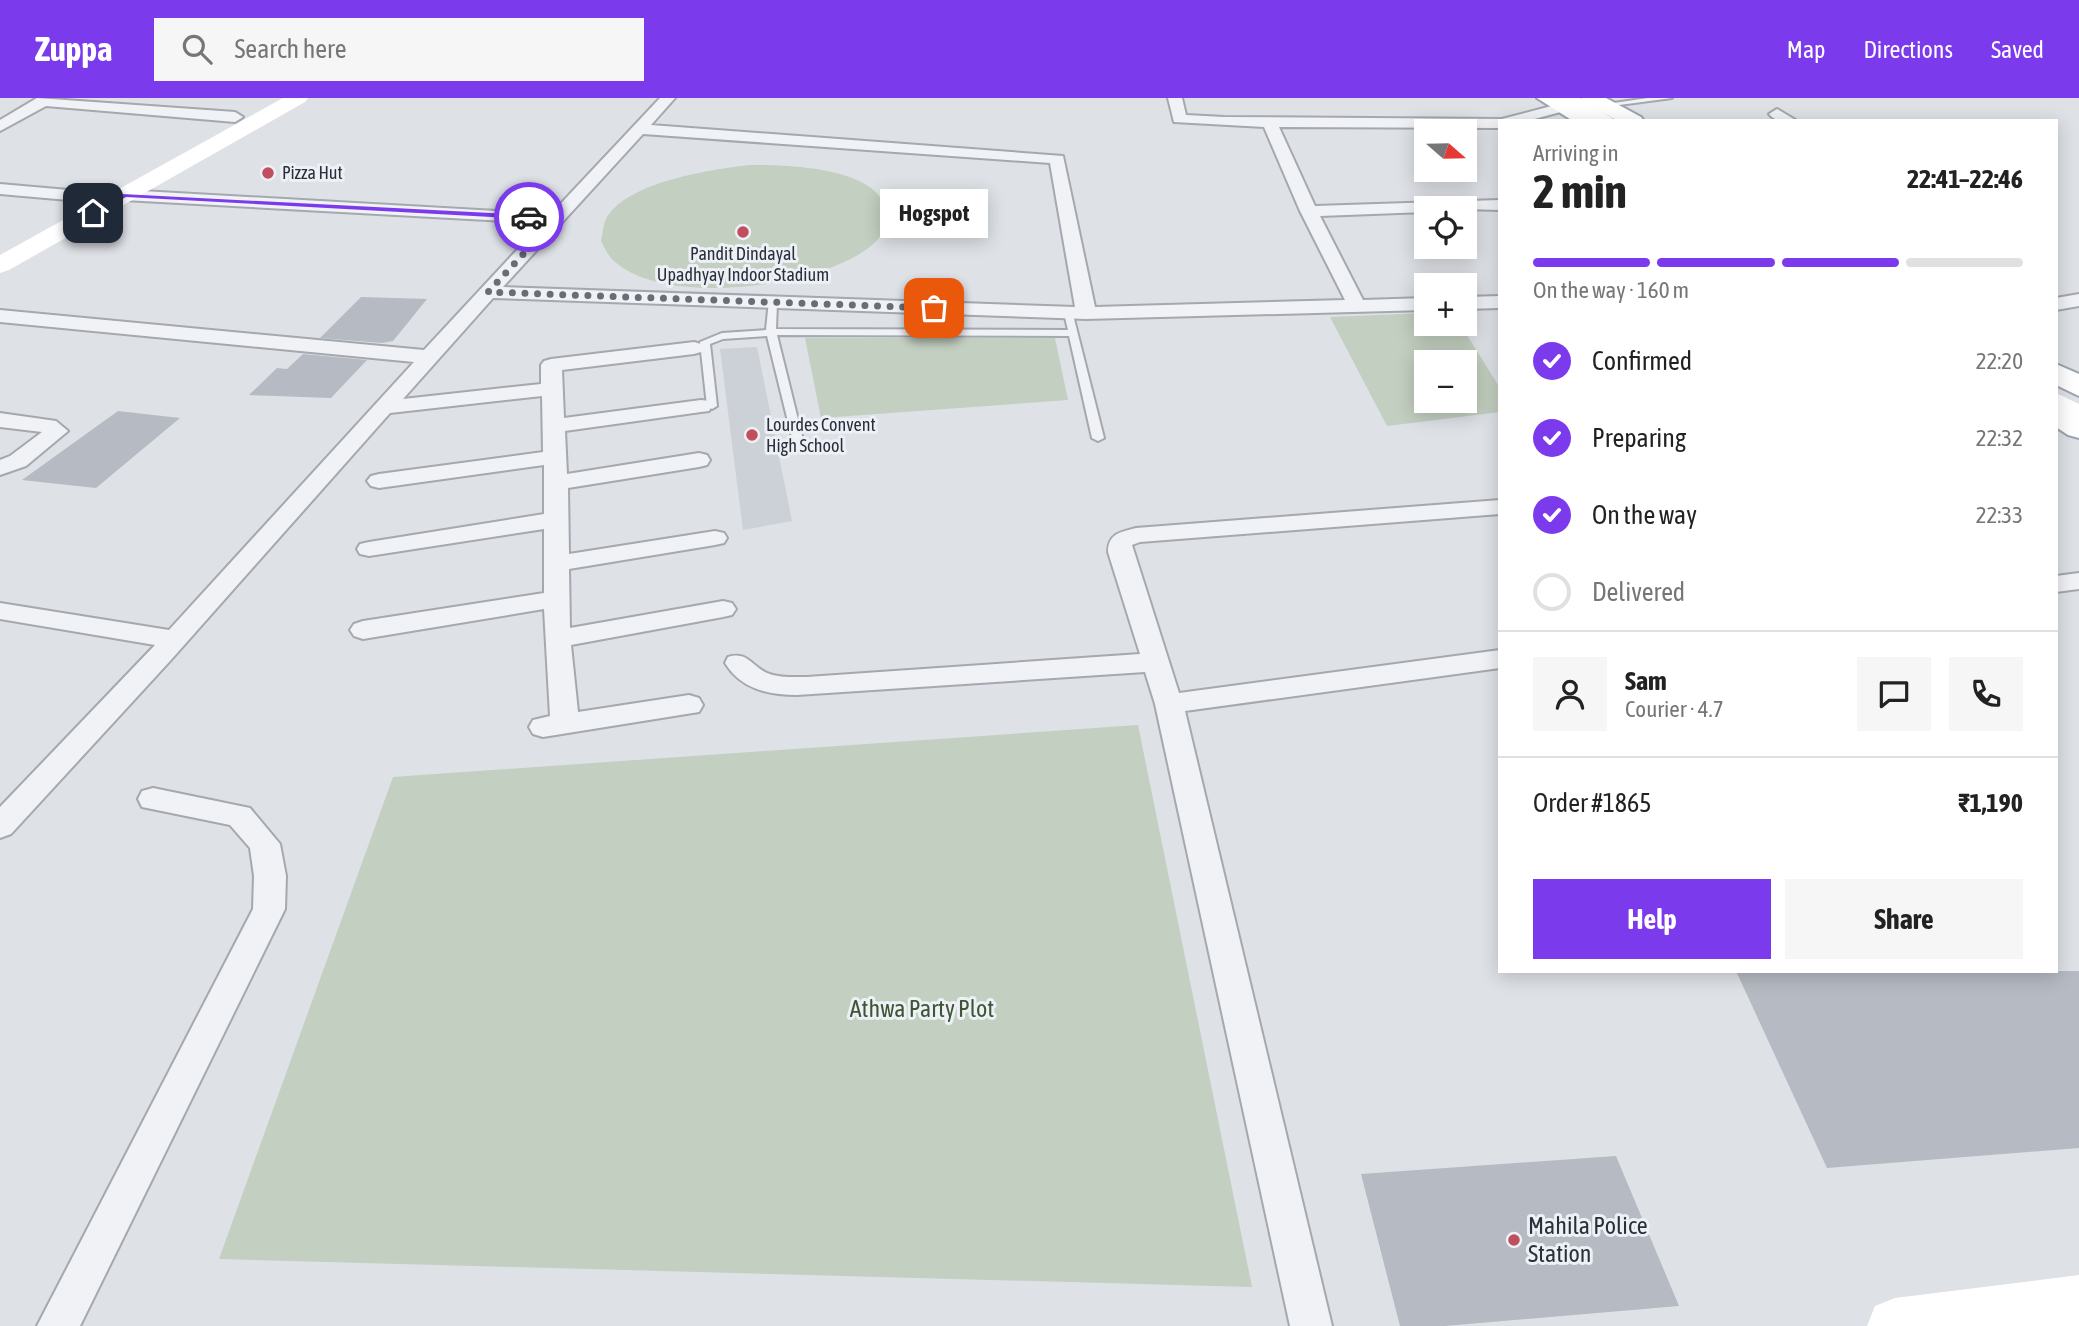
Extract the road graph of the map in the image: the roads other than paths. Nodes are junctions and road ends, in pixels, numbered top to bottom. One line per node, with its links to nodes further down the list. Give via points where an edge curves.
1 (270, 98): 11 (main road)
2 (298, 98): 20 (main road)
3 (668, 98): 18 (street)
4 (1175, 98): 16 (street, via 1179,119)
5 (1668, 98): 8 (lane)
6 (46, 99): 10 (street); 11 (street)
7 (1558, 101): 8 (main road); 12 (street); 13 (main road)
8 (1600, 108): 14 (main road)
9 (0, 114): 10 (street)
10 (19, 115): 17 (street)
11 (235, 117): 21 (main road)
12 (1512, 119)
13 (1586, 119)
14 (1629, 119)
15 (1498, 122): 16 (street, via 1309,117)
16 (1270, 124): 23 (street)
17 (0, 126)
18 (642, 129): 24 (street); 35 (street, via 1057,159)
19 (0, 188): 21 (street)
20 (124, 195): 21 (street); 24 (street); 26 (main road)
21 (91, 197): 25 (main road)
22 (1498, 205): 23 (street)
23 (1309, 211): 34 (street)
24 (556, 219): 27 (street)
25 (0, 247)
26 (0, 265)
27 (488, 292): 29 (street); 40 (street)
28 (2079, 300): 33 (street)
29 (772, 302): 35 (street); 37 (lane)
30 (1498, 302): 31 (street)
31 (1477, 303)
32 (1414, 304): 34 (street)
33 (2058, 304)
34 (1357, 306): 35 (street)
35 (1077, 313): 38 (lane)
36 (0, 316): 40 (street)
37 (771, 332): 38 (lane); 45 (lane, via 705,342); 53 (lane)
38 (1073, 333): 52 (lane)
39 (694, 348): 43 (street, via 551,365)
40 (429, 357): 46 (street)
41 (2058, 373): 42 (main road)
42 (2079, 387)
43 (550, 389): 46 (street); 50 (street)
44 (2058, 403): 48 (main road)
45 (707, 406): 50 (street)
46 (383, 408): 70 (street)
47 (2058, 415): 51 (main road)
48 (2079, 417)
49 (0, 419): 56 (street, via 57,431 18,461)
50 (552, 426): 54 (street)
51 (2079, 429)
52 (1098, 438)
53 (799, 448)
54 (553, 457): 57 (street); 58 (street)
55 (699, 460): 58 (street)
56 (0, 468)
57 (379, 481)
58 (556, 483): 60 (street)
59 (1498, 507): 73 (street, via 1123,538 1120,552)
60 (554, 520): 62 (street); 63 (street)
61 (715, 538): 63 (street)
62 (369, 549)
63 (555, 565): 66 (street)
64 (2079, 581): 65 (street)
65 (2058, 584)
66 (556, 599): 69 (street); 71 (street)
67 (723, 609): 71 (street)
68 (0, 611): 70 (street)
69 (363, 630)
70 (174, 639): 78 (street)
71 (557, 639): 76 (street, via 554,725)
72 (1498, 659): 75 (street)
73 (1156, 662): 74 (street, via 807,687 758,681 746,675); 75 (street)
74 (738, 663)
75 (1169, 704): 81 (street)
76 (690, 705)
77 (153, 799): 80 (street, via 239,816 265,844 269,909)
78 (0, 826)
79 (2079, 1303): 82 (main road)
80 (58, 1326)
81 (1311, 1326)
82 (1895, 1326)

